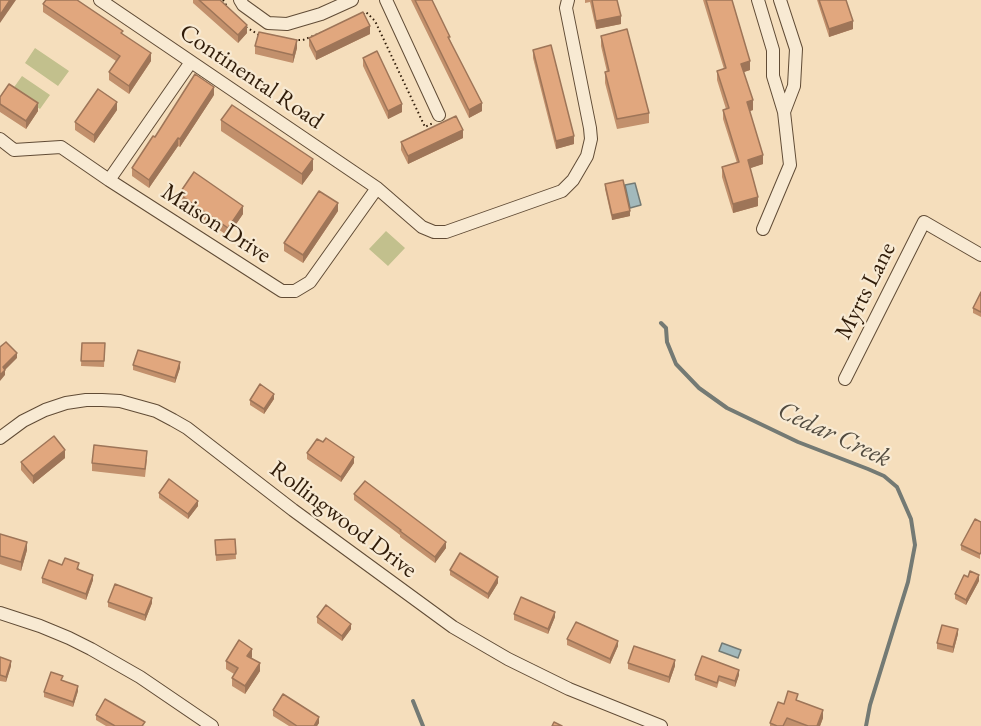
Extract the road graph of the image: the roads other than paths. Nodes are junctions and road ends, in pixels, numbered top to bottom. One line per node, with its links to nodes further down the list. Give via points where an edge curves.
1 (100, 0): 8 (street, Continental Road)
2 (240, 0): 3 (street, via 268,23 287,24)
3 (352, 0)
4 (386, 0): 10 (street)
5 (568, 0): 13 (street, Continental Road, via 566,8 591,139 573,180 562,191 446,232 434,232 422,227)
6 (758, 0): 9 (street, via 773,50 773,76)
7 (780, 0): 9 (street, via 796,50 794,86)
8 (191, 62): 12 (street); 13 (street, Continental Road)
9 (784, 112): 14 (street, via 790,165)
10 (436, 119)
11 (0, 139): 12 (street, Maison Drive, via 15,150 60,147)
12 (109, 180): 13 (street, Maison Drive, via 282,291 295,291 310,282)
13 (377, 188)
14 (763, 229)
15 (981, 255): 16 (street, Myrts Lane, via 924,222)
16 (845, 379)
17 (0, 438): 20 (street, Rollingwood Drive, via 37,413 66,403 102,400 156,411 187,428 453,627 569,689)
18 (0, 613): 19 (street, via 91,649)
19 (212, 726)
20 (661, 726)

